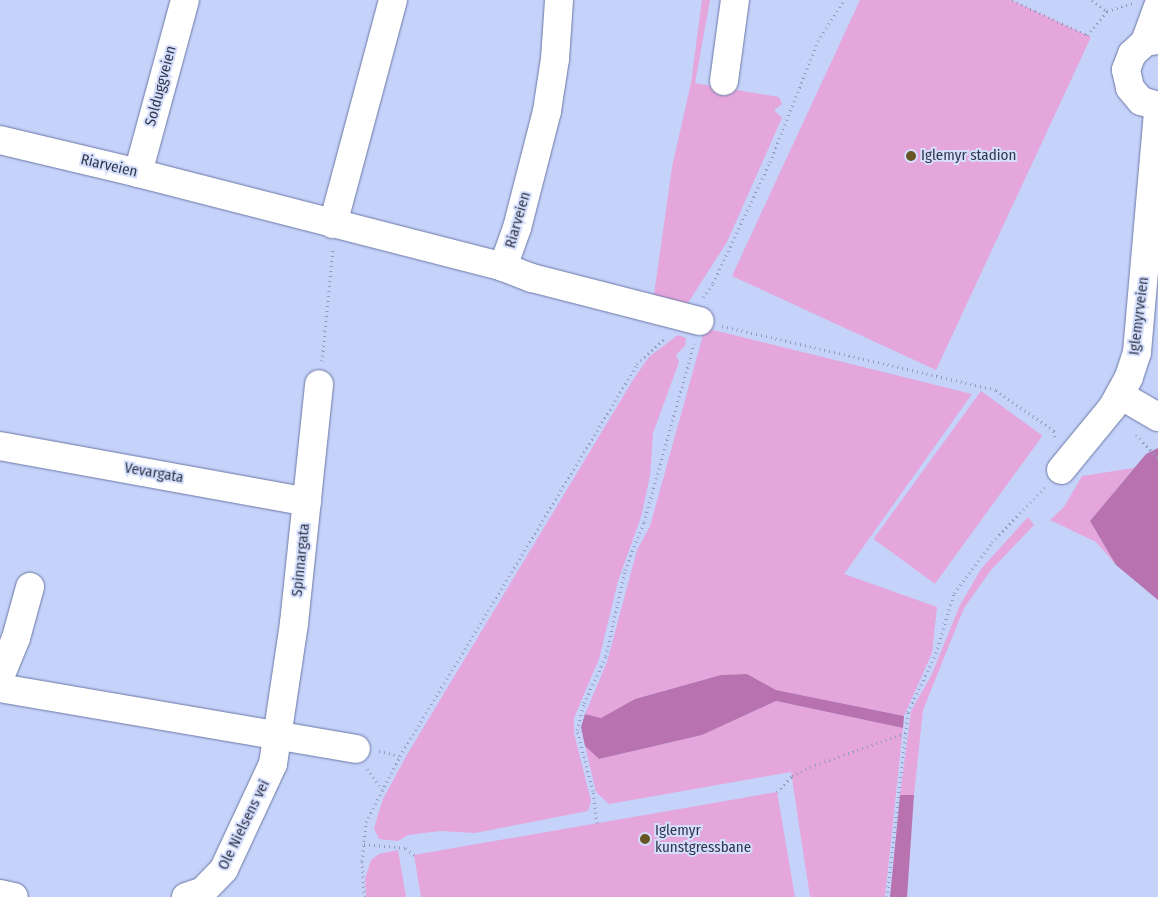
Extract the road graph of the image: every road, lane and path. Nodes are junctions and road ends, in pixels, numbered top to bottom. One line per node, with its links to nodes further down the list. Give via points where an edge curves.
1 (185, 0): 16 (street, Solduggveien)
2 (393, 0): 17 (street)
3 (559, 0): 18 (street, Riarveien, via 547,111 517,228)
4 (735, 0): 12 (street)
5 (844, 0): 19 (path, via 818,41 770,162)
6 (1012, 0): 10 (path, via 1087,35)
7 (1092, 0): 10 (path)
8 (1142, 0): 10 (path)
9 (1158, 6): 11 (street)
10 (1107, 11)
11 (1152, 41): 13 (street, via 1132,54 1126,70 1130,88 1141,101)
12 (724, 81)
13 (1158, 106)
14 (1158, 110): 21 (street, Iglemyrveien, via 1137,352)
15 (0, 140): 16 (street, Riarveien)
16 (138, 173): 17 (street, Riarveien)
17 (333, 224): 18 (street, Riarveien); 20 (path, via 333,255)
18 (503, 267): 19 (street, via 532,278)
19 (694, 320): 24 (path, via 996,390 1054,431); 33 (path, via 644,522 625,570 606,656 584,703 577,730 593,791); 34 (path, via 637,364 400,756 366,822)
20 (319, 384): 25 (street, Spinnargata)
21 (1120, 395): 22 (street); 24 (street, Iglemyrveien)
22 (1158, 417)
23 (0, 446): 25 (street, Vevargata)
24 (1061, 470): 29 (path, via 992,542 954,593 936,653 908,712)
25 (307, 502): 30 (street, Spinnargata)
26 (30, 587): 27 (street, via 16,638)
27 (0, 677)
28 (0, 688): 30 (street)
29 (905, 733): 32 (path, via 815,765 792,776); 40 (path)
30 (278, 736): 31 (street); 38 (street, Ole Nielsens vei, via 273,764 224,869 203,891)
31 (356, 749)
32 (777, 792)
33 (597, 823)
34 (364, 844): 35 (path, via 406,848); 39 (path)
35 (414, 855)
36 (0, 894): 37 (street)
37 (14, 897)
38 (186, 897)
39 (364, 897)
40 (887, 897)

